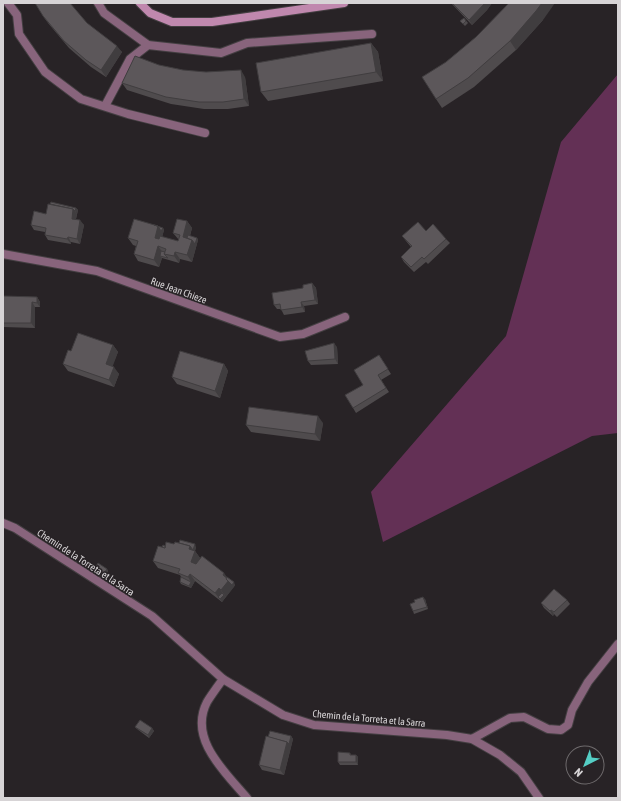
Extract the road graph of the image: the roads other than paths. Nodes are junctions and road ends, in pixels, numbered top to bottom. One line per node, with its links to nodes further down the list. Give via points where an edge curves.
1 (8, 3): 7 (street, via 17,15 19,34 44,72 81,99)
2 (98, 3): 6 (street, via 104,13)
3 (140, 3): 4 (main road, via 150,13 172,22 212,22)
4 (344, 3)
5 (372, 34): 6 (street, via 247,43 221,53)
6 (148, 44): 7 (street, via 130,59)
7 (105, 106): 8 (street)
8 (205, 133)
9 (3, 254): 10 (street, Rue Jean Chieze, via 97,271 280,337 303,334)
10 (345, 317)
11 (3, 523): 13 (street, Chemin de la Torreta et la Sarra, via 15,528 152,616)
12 (618, 644): 14 (street, via 588,682 572,710 568,725 561,730 548,729 524,717 510,718)
13 (223, 678): 14 (street, Chemin de la Torreta et la Sarra, via 284,715 314,725); 15 (street, via 207,703 202,721 204,739 213,757)
14 (472, 739): 16 (street, via 500,755 521,772)
15 (247, 798)
16 (539, 798)

